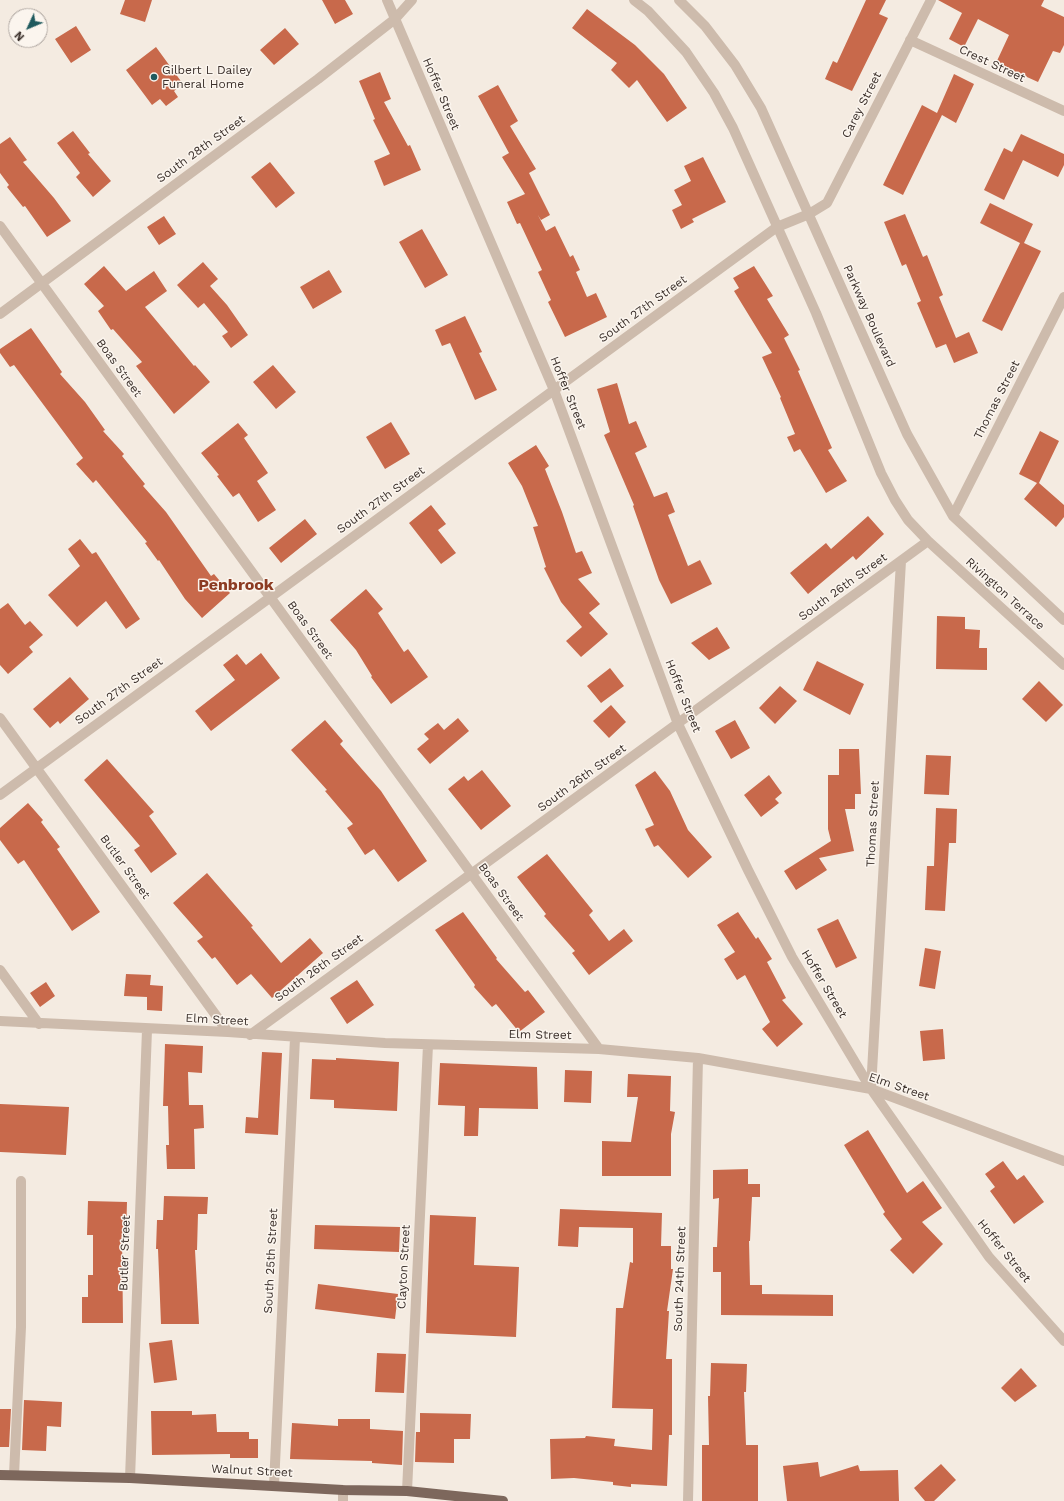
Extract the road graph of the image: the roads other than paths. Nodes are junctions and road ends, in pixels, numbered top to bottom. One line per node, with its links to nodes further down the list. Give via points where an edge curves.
1 (387, 0): 6 (street, Hoffer Street)
2 (412, 0): 6 (street, South 28th Street)
3 (634, 0): 11 (street, via 648,11 686,52 714,93 733,128)
4 (679, 0): 9 (street, Parkway Boulevard, via 705,26 735,65 761,108)
5 (931, 0): 7 (street, Carey Street)
6 (395, 19): 12 (street, South 28th Street); 15 (street, Hoffer Street)
7 (910, 40): 8 (street, Crest Street); 9 (street, Carey Street, via 827,203)
8 (1064, 111)
9 (810, 214): 11 (street, Carey Street); 16 (street, Parkway Boulevard, via 907,434)
10 (0, 226): 12 (street, Boas Street)
11 (778, 227): 15 (street, South 27th Street); 17 (street, via 816,313 880,473 908,520)
12 (42, 283): 14 (street, South 28th Street); 19 (street, Boas Street)
13 (1064, 297): 16 (street, Thomas Street)
14 (0, 314)
15 (554, 390): 19 (street, South 27th Street); 23 (street, Hoffer Street)
16 (953, 516): 20 (street, Parkway Boulevard)
17 (928, 541): 18 (street, South 26th Street); 21 (street, Rivington Terrace)
18 (901, 561): 23 (street, South 26th Street); 37 (street, Thomas Street)
19 (270, 597): 24 (street, South 27th Street); 26 (street, Boas Street)
20 (1064, 620)
21 (1064, 665)
22 (0, 718): 24 (street, Butler Street)
23 (678, 724): 26 (street, South 26th Street); 37 (street, Hoffer Street, via 792,957)
24 (36, 768): 25 (street, South 27th Street); 31 (street, Butler Street)
25 (0, 795)
26 (471, 874): 32 (street, South 26th Street); 35 (street, Boas Street)
27 (0, 970): 29 (street)
28 (0, 1021): 29 (street, Elm Street)
29 (39, 1024): 30 (street, Elm Street)
30 (147, 1030): 31 (street, Elm Street); 43 (street, Butler Street)
31 (228, 1032): 32 (street, Elm Street)
32 (250, 1035): 33 (street, Elm Street)
33 (294, 1038): 34 (street, Elm Street); 44 (street, South 25th Street)
34 (428, 1045): 35 (street, Elm Street); 46 (street, Clayton Street)
35 (599, 1049): 36 (street, Elm Street)
36 (698, 1058): 37 (street, Elm Street); 49 (street, South 24th Street)
37 (871, 1089): 38 (street, Elm Street); 40 (street, Hoffer Street, via 989,1257)
38 (1064, 1160)
39 (21, 1182): 42 (street, via 21,1327)
40 (1064, 1341)
41 (0, 1475): 42 (main road, Walnut Street)
42 (14, 1475): 43 (main road, Walnut Street)
43 (130, 1478): 44 (main road, Walnut Street)
44 (274, 1485): 45 (main road, Walnut Street)
45 (343, 1490): 46 (main road, Walnut Street); 47 (street)
46 (407, 1491): 48 (main road, Walnut Street)
47 (343, 1501)
48 (503, 1501)
49 (688, 1501)

